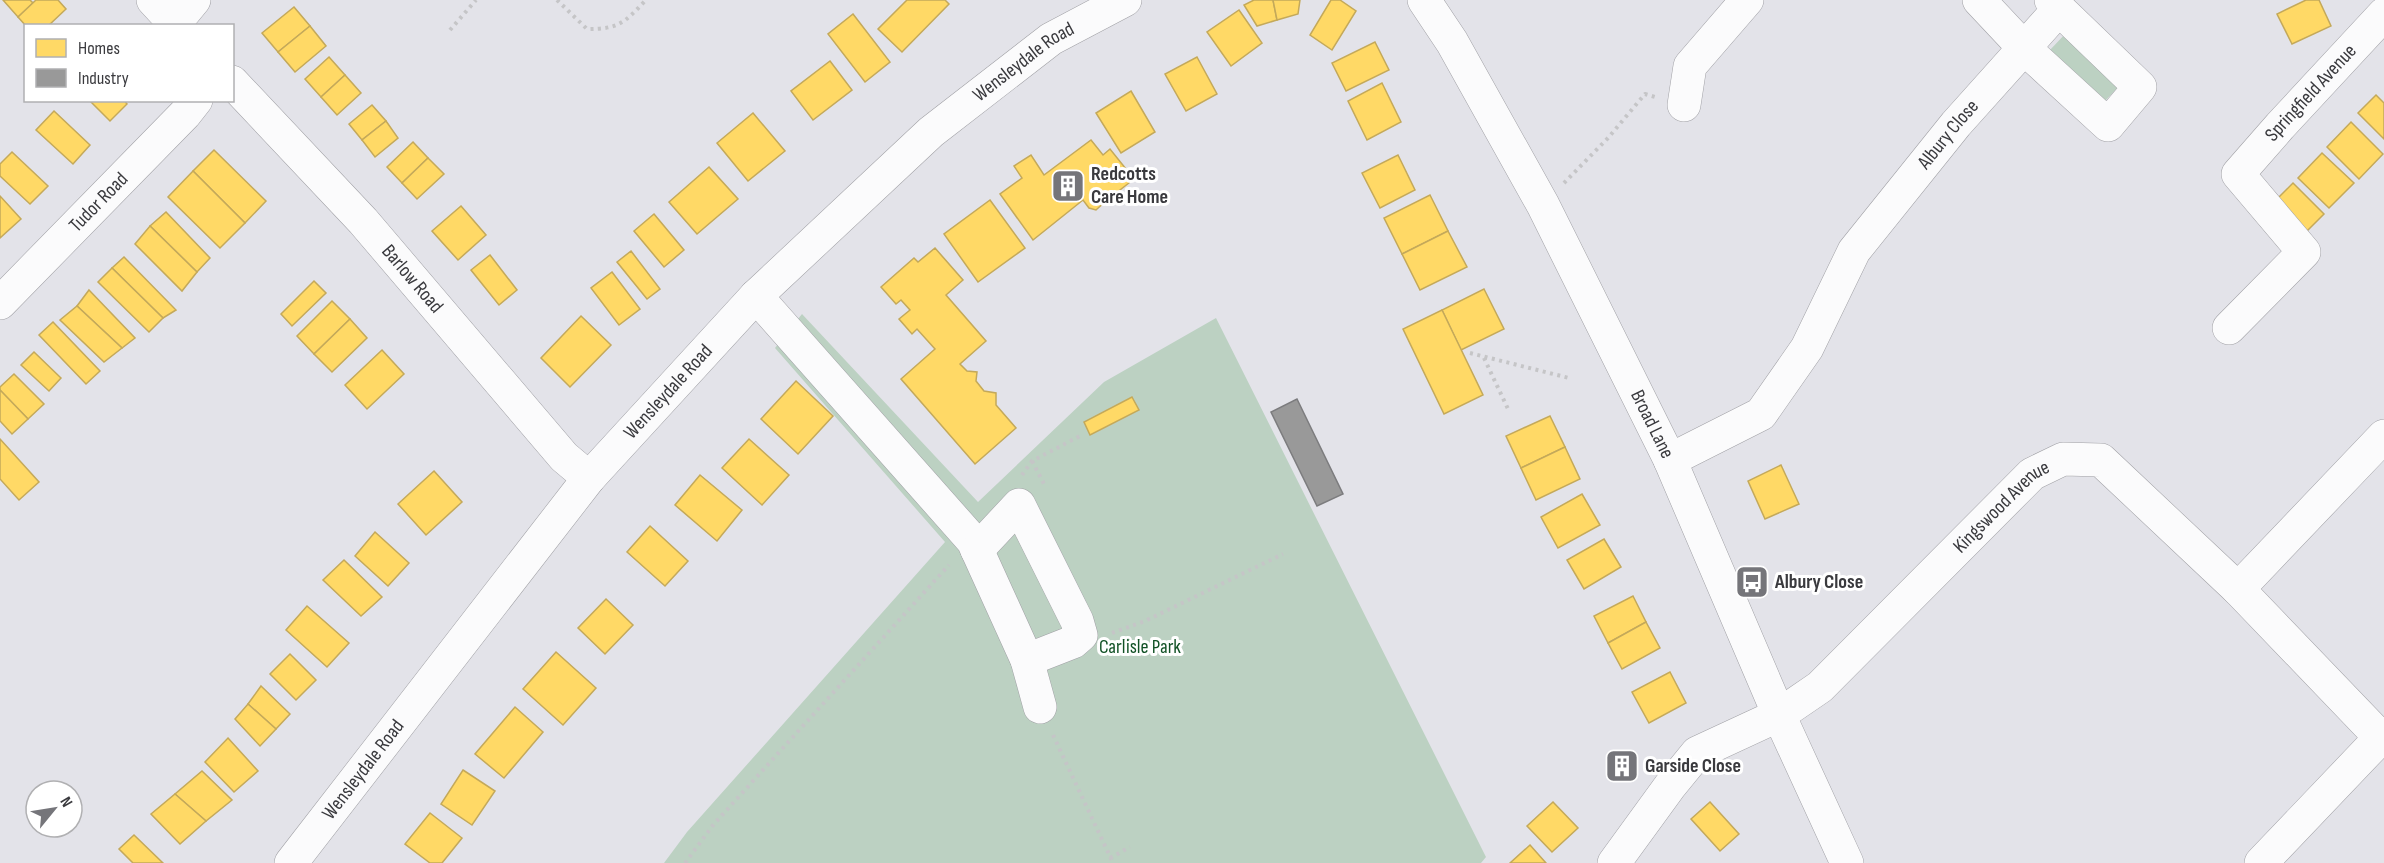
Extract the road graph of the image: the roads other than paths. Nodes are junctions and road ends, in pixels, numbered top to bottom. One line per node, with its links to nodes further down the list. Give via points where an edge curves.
1 (1125, 0): 11 (street, Wensleydale Road, via 1051,39 931,132)
2 (1424, 0): 15 (street, Broad Lane, via 1543,205)
3 (1747, 0): 10 (street, via 1690,66)
4 (1979, 0): 7 (street, Albury Close)
5 (2055, 4): 7 (street, Albury Close); 7 (street, Albury Close, via 2140,87 2108,125)
6 (2384, 14): 13 (street, Springfield Avenue, via 2238,174 2304,252)
7 (2025, 49): 15 (street, Albury Close, via 1956,123 1854,251 1806,348 1761,414)
8 (234, 84): 16 (street, Barlow Road, via 363,221 564,457)
9 (194, 102): 12 (street, Tudor Road)
10 (1684, 105)
11 (756, 296): 16 (street, Wensleydale Road); 17 (street)
12 (0, 303)
13 (2229, 328)
14 (2384, 436): 18 (street)
15 (1670, 460): 21 (street, Broad Lane)
16 (589, 478): 23 (street, Wensleydale Road)
17 (975, 546): 19 (street); 19 (street, via 1019,505 1077,621 1081,635 1073,642)
18 (2238, 589): 21 (street, Kingswood Avenue, via 2101,460 2063,459 2032,474 1820,687); 22 (street, Kingswood Avenue)
19 (1027, 660): 20 (street)
20 (1040, 707)
21 (1779, 715): 24 (street, via 1697,753); 25 (street, Broad Lane)
22 (2382, 736): 26 (street)
23 (291, 863)
24 (1614, 863)
25 (1847, 863)
26 (2261, 863)

